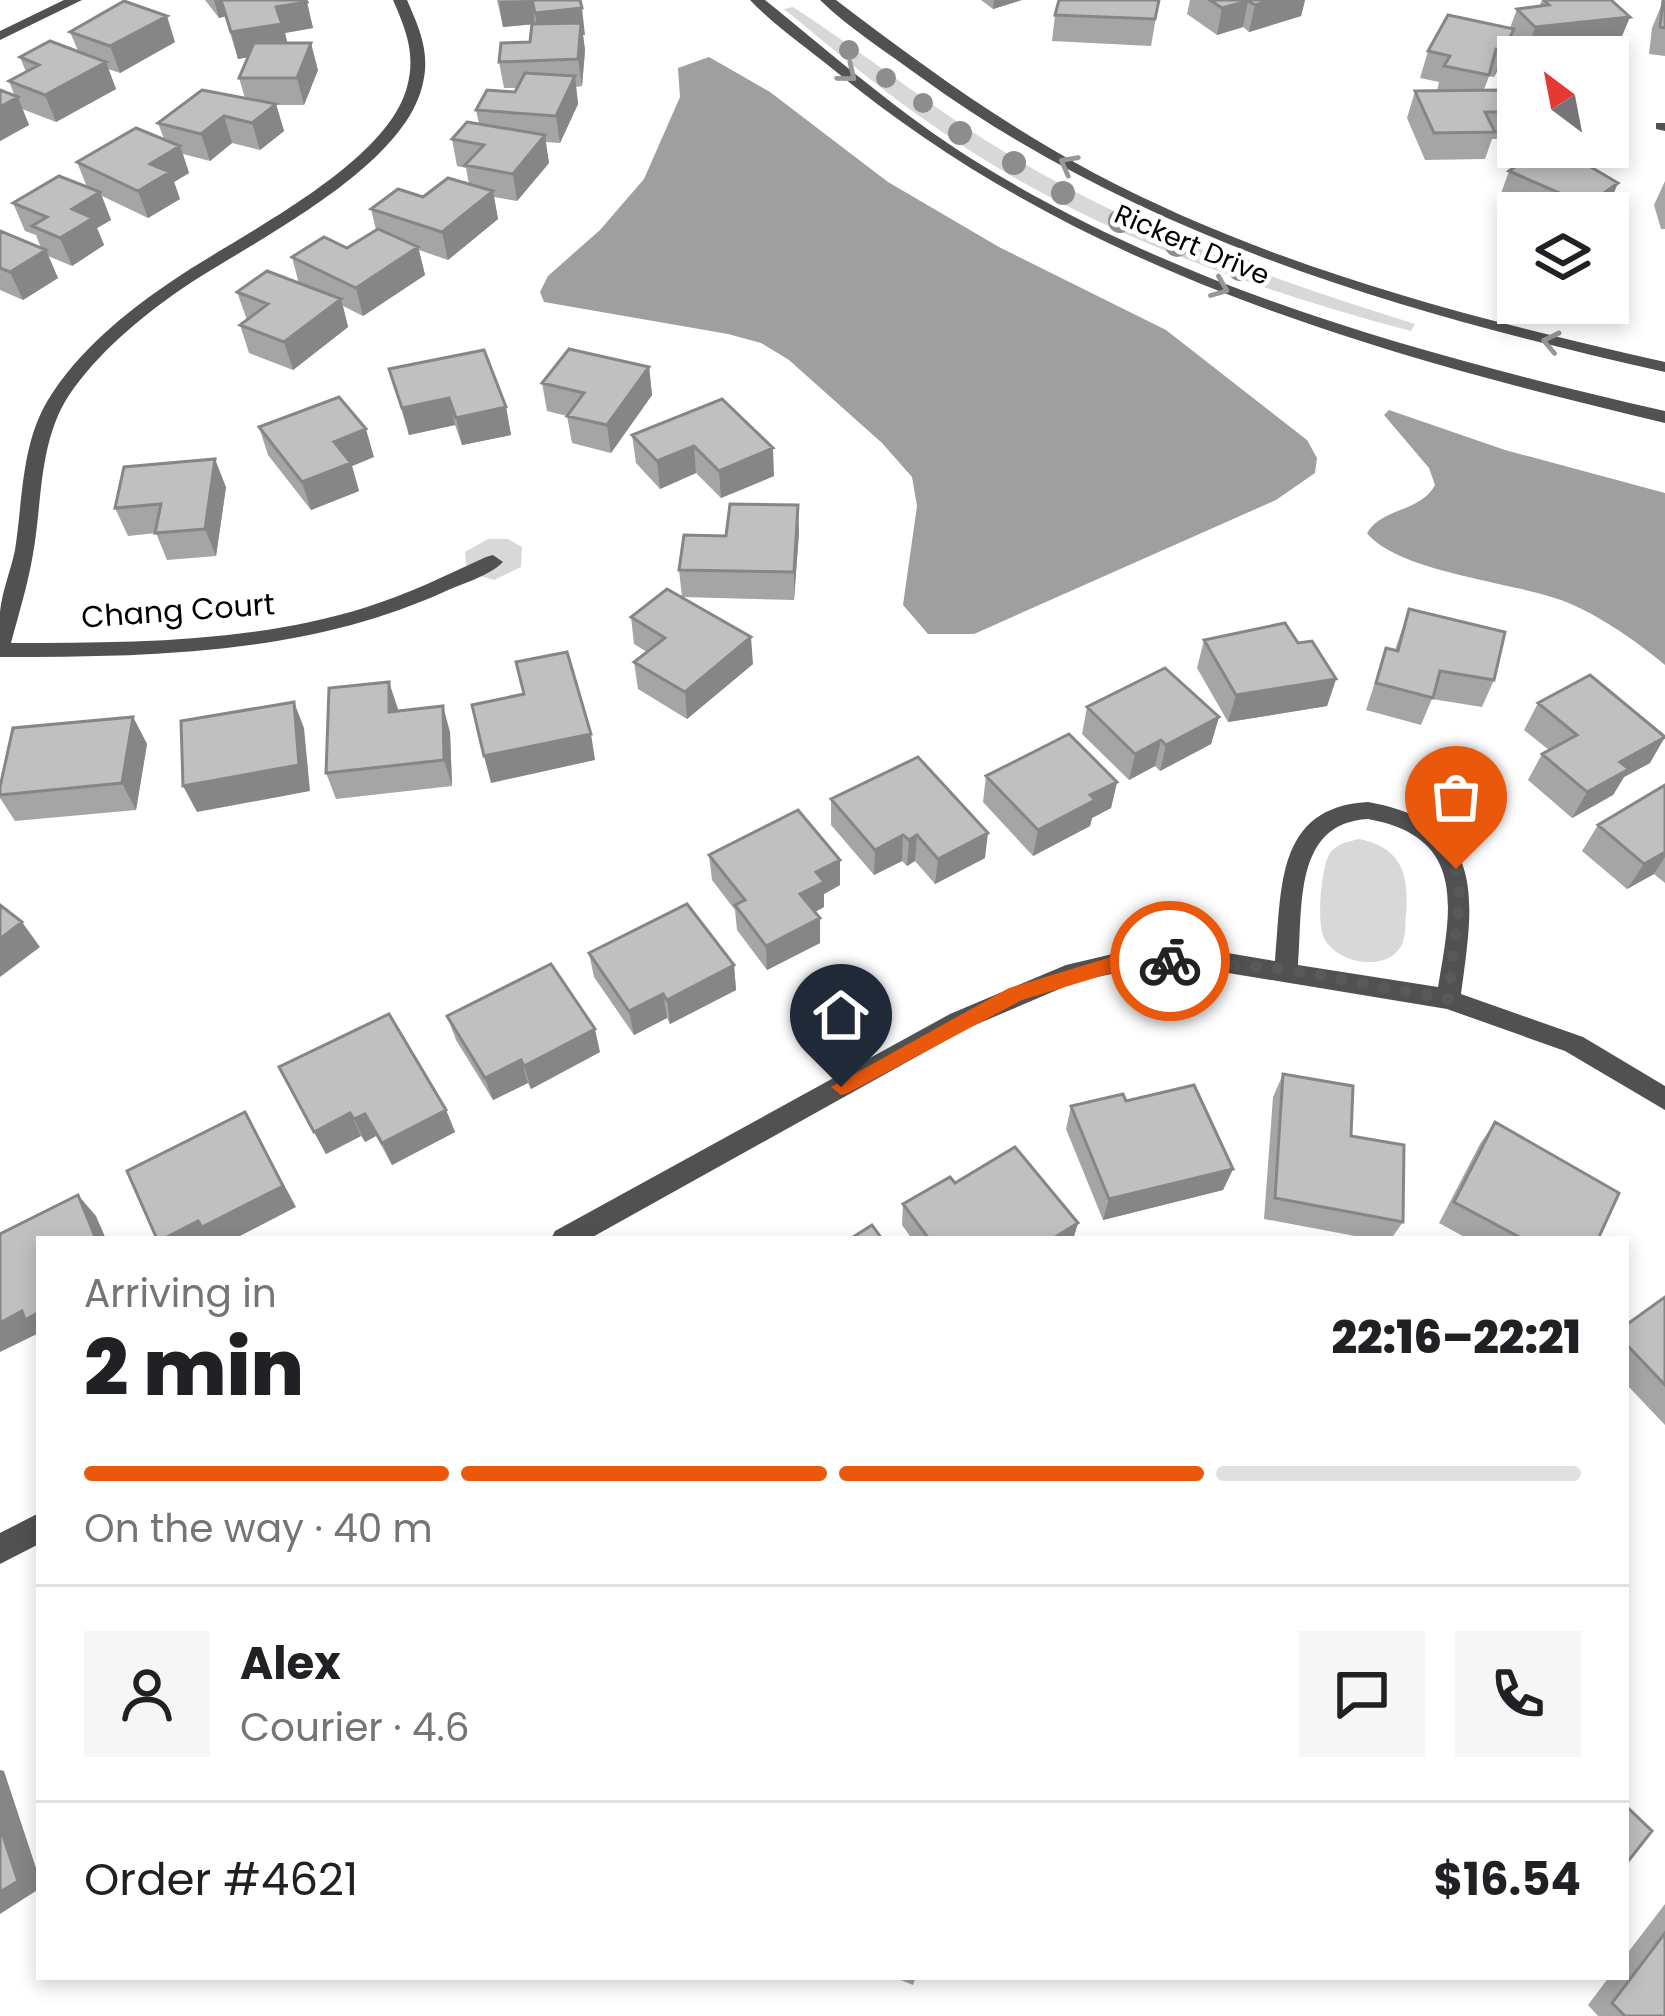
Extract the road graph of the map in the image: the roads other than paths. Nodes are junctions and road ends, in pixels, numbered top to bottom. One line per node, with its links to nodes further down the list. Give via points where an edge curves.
1 (75, 0): 5 (street)
2 (400, 0): 9 (street, via 418,62 409,99 385,136 331,189 152,304 56,401 39,441)
3 (757, 0): 7 (street, Rickert Drive, one-way to 7, via 911,125 1094,233 1362,338)
4 (827, 0): 6 (street, Rickert Drive, one-way to 4, via 1391,298 1119,192 1014,134)
5 (0, 36)
6 (1665, 368)
7 (1665, 417)
8 (493, 562): 9 (street, Chang Court, via 305,631 141,649)
9 (0, 649)
10 (1286, 969): 11 (street); 11 (street, via 1302,850 1312,830 1352,811 1379,811 1428,832 1456,869); 13 (street, via 1121,962 1016,994)
11 (1448, 999): 12 (street, via 1574,1044)
12 (1665, 1099)
13 (570, 1236)
14 (36, 1530): 15 (street)
15 (0, 1550)

